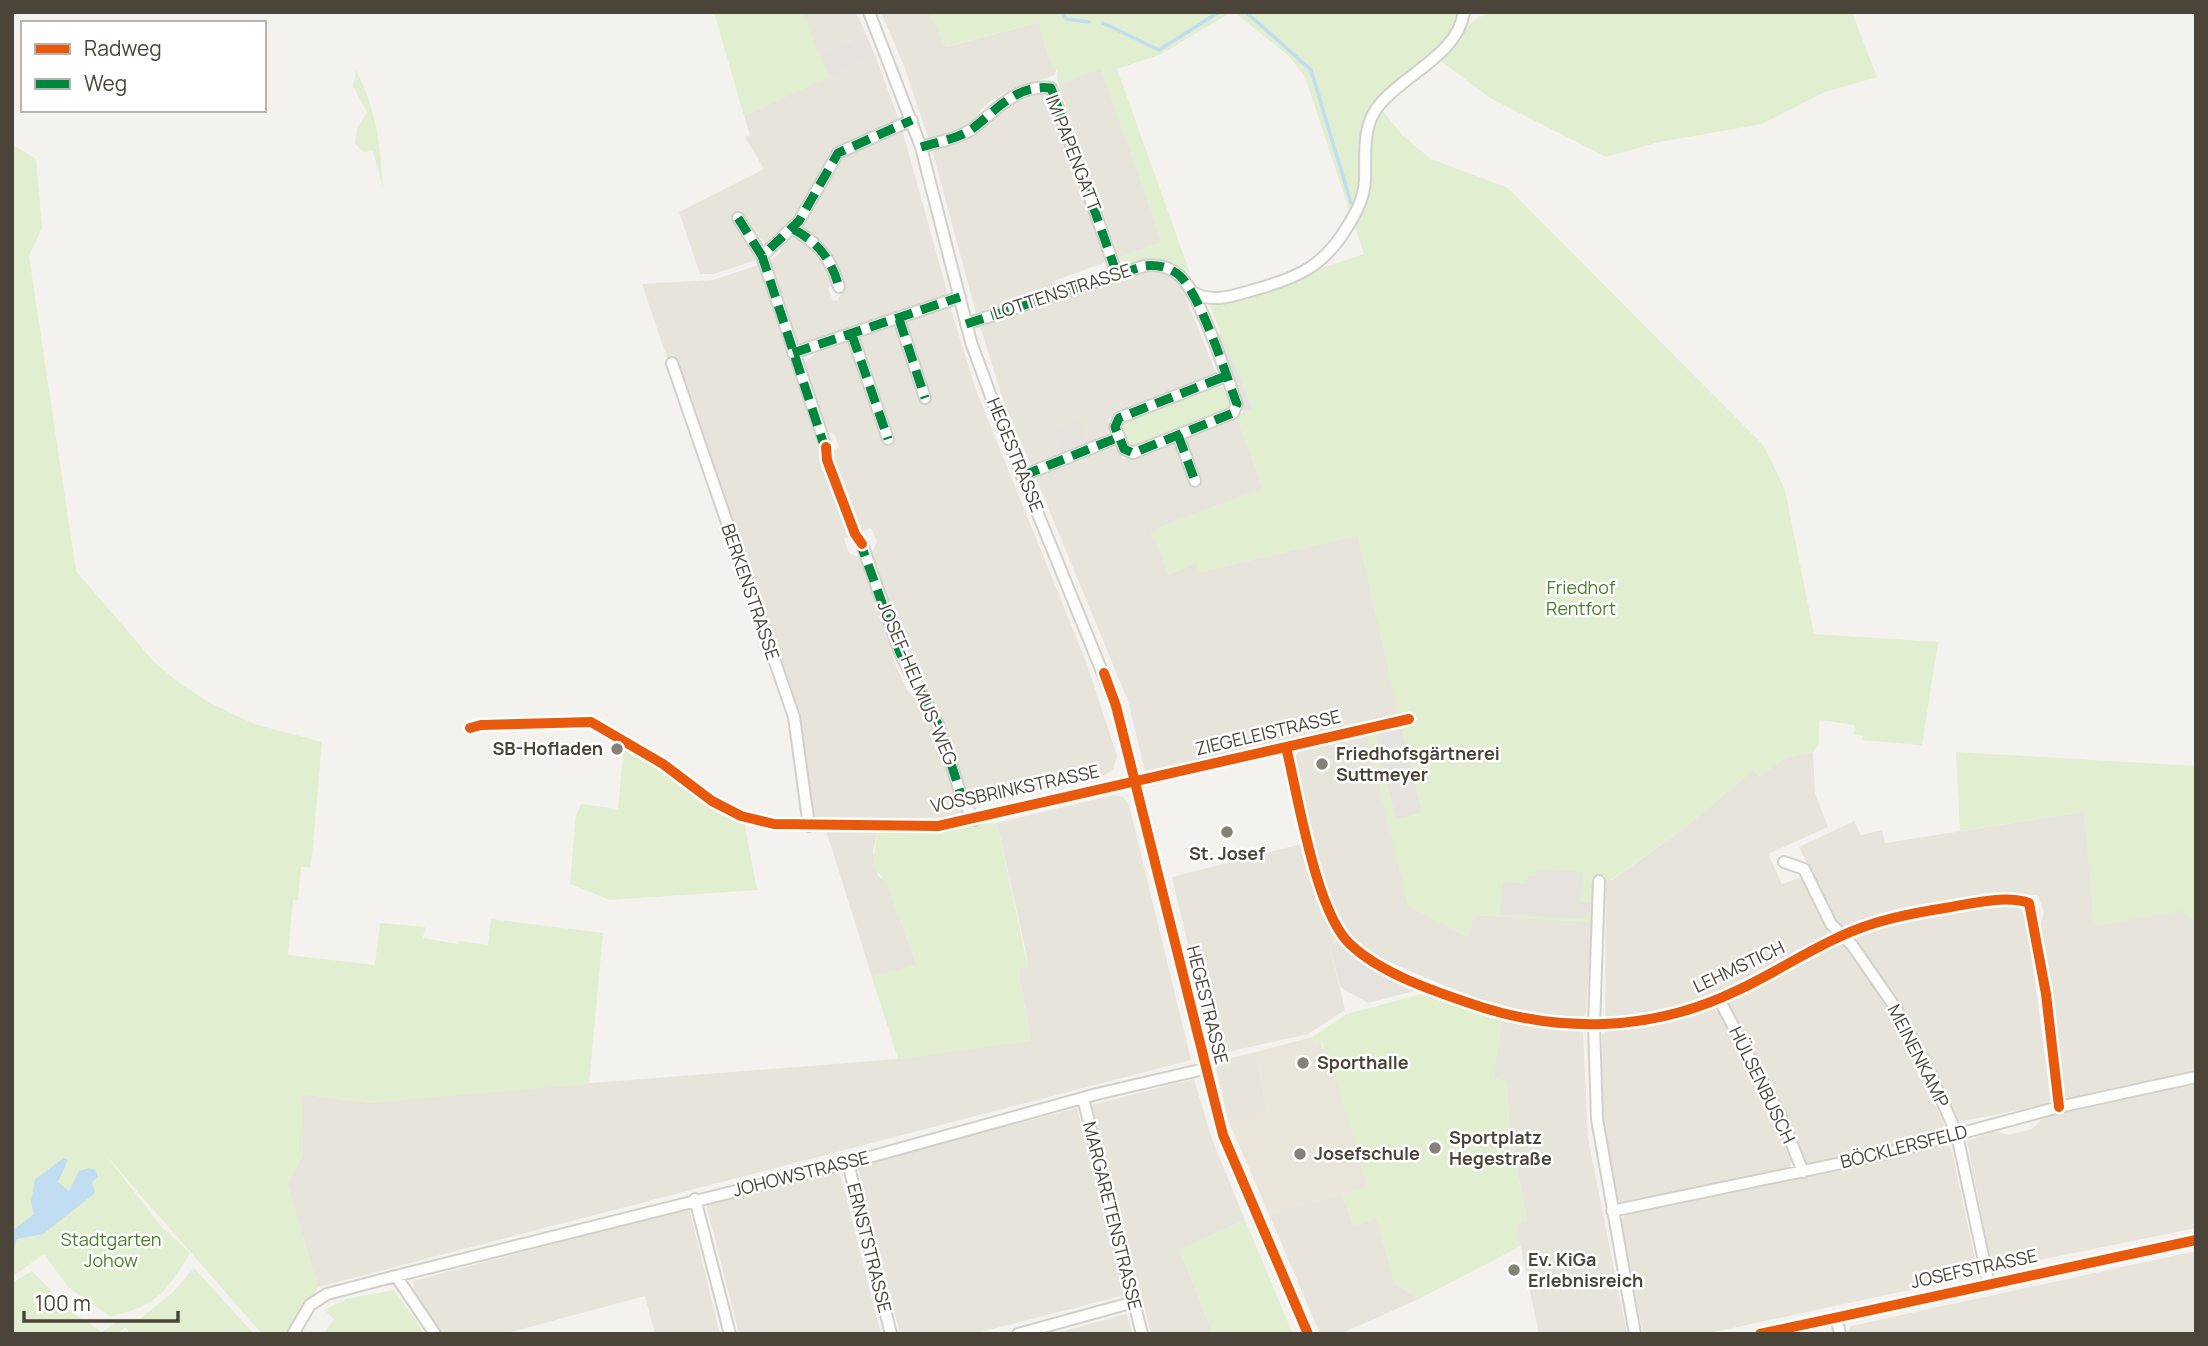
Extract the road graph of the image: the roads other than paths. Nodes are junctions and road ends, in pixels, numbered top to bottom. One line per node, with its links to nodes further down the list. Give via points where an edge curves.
1 (869, 12): 3 (street, HEGESTRASSE)
2 (1464, 12): 10 (street, via 1462,25 1450,42 1379,105 1364,139 1365,182 1360,207 1335,248 1320,263 1297,275 1220,299)
3 (912, 120): 4 (street, HEGESTRASSE); 6 (street, via 838,153)
4 (921, 147): 8 (street, IM PAPENGATT, via 956,138 1005,99 1039,87 1051,88); 11 (street, HEGESTRASSE)
5 (738, 218): 7 (street)
6 (796, 225): 7 (street); 9 (street, via 825,254)
7 (762, 256): 15 (street)
8 (1117, 274): 10 (street, LOTTENSTRASSE, via 1162,266 1180,276); 13 (street, LOTTENSTRASSE)
9 (839, 287)
10 (1191, 291): 17 (street, LOTTENSTRASSE)
11 (960, 297): 12 (street); 13 (street, HEGESTRASSE)
12 (900, 319): 14 (street); 18 (street)
13 (966, 324): 23 (street, HEGESTRASSE)
14 (852, 335): 15 (street); 21 (street)
15 (793, 353): 22 (street)
16 (672, 363): 31 (street, BERKENSTRASSE, via 794,717)
17 (1226, 376): 19 (street, LOTTENSTRASSE, via 1237,404 1233,413); 20 (street, via 1119,418 1115,427)
18 (925, 398)
19 (1178, 435): 20 (street, LOTTENSTRASSE, via 1133,453 1124,449); 24 (street)
20 (1119, 438): 23 (street)
21 (888, 439)
22 (826, 447)
23 (1023, 476): 29 (street, HEGESTRASSE, via 1116,706)
24 (1195, 481)
25 (863, 544): 30 (street, JOSEF-HELMUS-WEG, via 900,653 939,726 962,798)
26 (1409, 719): 28 (street, ZIEGELEISTRASSE)
27 (470, 728): 31 (street, VOSSBRINKSTRASSE, via 591,722 741,816)
28 (1286, 747): 29 (street, ZIEGELEISTRASSE); 36 (street, LEHMSTICH, via 1325,909 1352,947 1389,969 1500,1014)
29 (1135, 782): 30 (street, VOSSBRINKSTRASSE); 37 (street, HEGESTRASSE)
30 (974, 820): 31 (street, VOSSBRINKSTRASSE, via 939,826)
31 (809, 826)
32 (1784, 862): 34 (street, MEINENKAMP, via 1804,869)
33 (1600, 880): 36 (street)
34 (1840, 936): 35 (street, LEHMSTICH); 40 (street, LEHMSTICH, via 1890,918 1936,909 2029,902); 41 (street, MEINENKAMP, via 1852,945 1897,1010)
35 (1719, 999): 36 (street, LEHMSTICH, via 1656,1019); 43 (street, HÜLSENBUSCH, via 1782,1119)
36 (1594, 1026): 45 (street, via 1597,1119)
37 (1204, 1069): 39 (street, JOHOWSTRASSE); 57 (street, HEGESTRASSE, via 1223,1135)
38 (2196, 1077): 40 (street, BÖCKLERSFELD)
39 (1083, 1098): 42 (street, JOHOWSTRASSE); 49 (street, MARGARETENSTRASSE)
40 (2059, 1107): 41 (street, BÖCKLERSFELD)
41 (1957, 1135): 43 (street, BÖCKLERSFELD); 48 (street, MEINENKAMP)
42 (848, 1163): 44 (street, JOHOWSTRASSE); 54 (street, ERNSTSTRASSE)
43 (1803, 1172): 45 (street, BÖCKLERSFELD)
44 (695, 1199): 47 (street, JOHOWSTRASSE); 53 (street)
45 (1612, 1211): 58 (street)
46 (2196, 1240): 48 (street, JOSEFSTRASSE)
47 (396, 1276): 51 (street, JOHOWSTRASSE, via 327,1294 310,1305); 52 (street)
48 (1989, 1284): 50 (street, JOSEFSTRASSE)
49 (1134, 1302): 55 (street); 56 (street, MARGARETENSTRASSE)
50 (1836, 1317): 59 (street, JOSEFSTRASSE); 60 (street)
51 (293, 1334)
52 (435, 1334)
53 (730, 1334)
54 (891, 1334)
55 (1018, 1334)
56 (1142, 1334)
57 (1308, 1334)
58 (1635, 1334)
59 (1760, 1334)
60 (1840, 1334)

